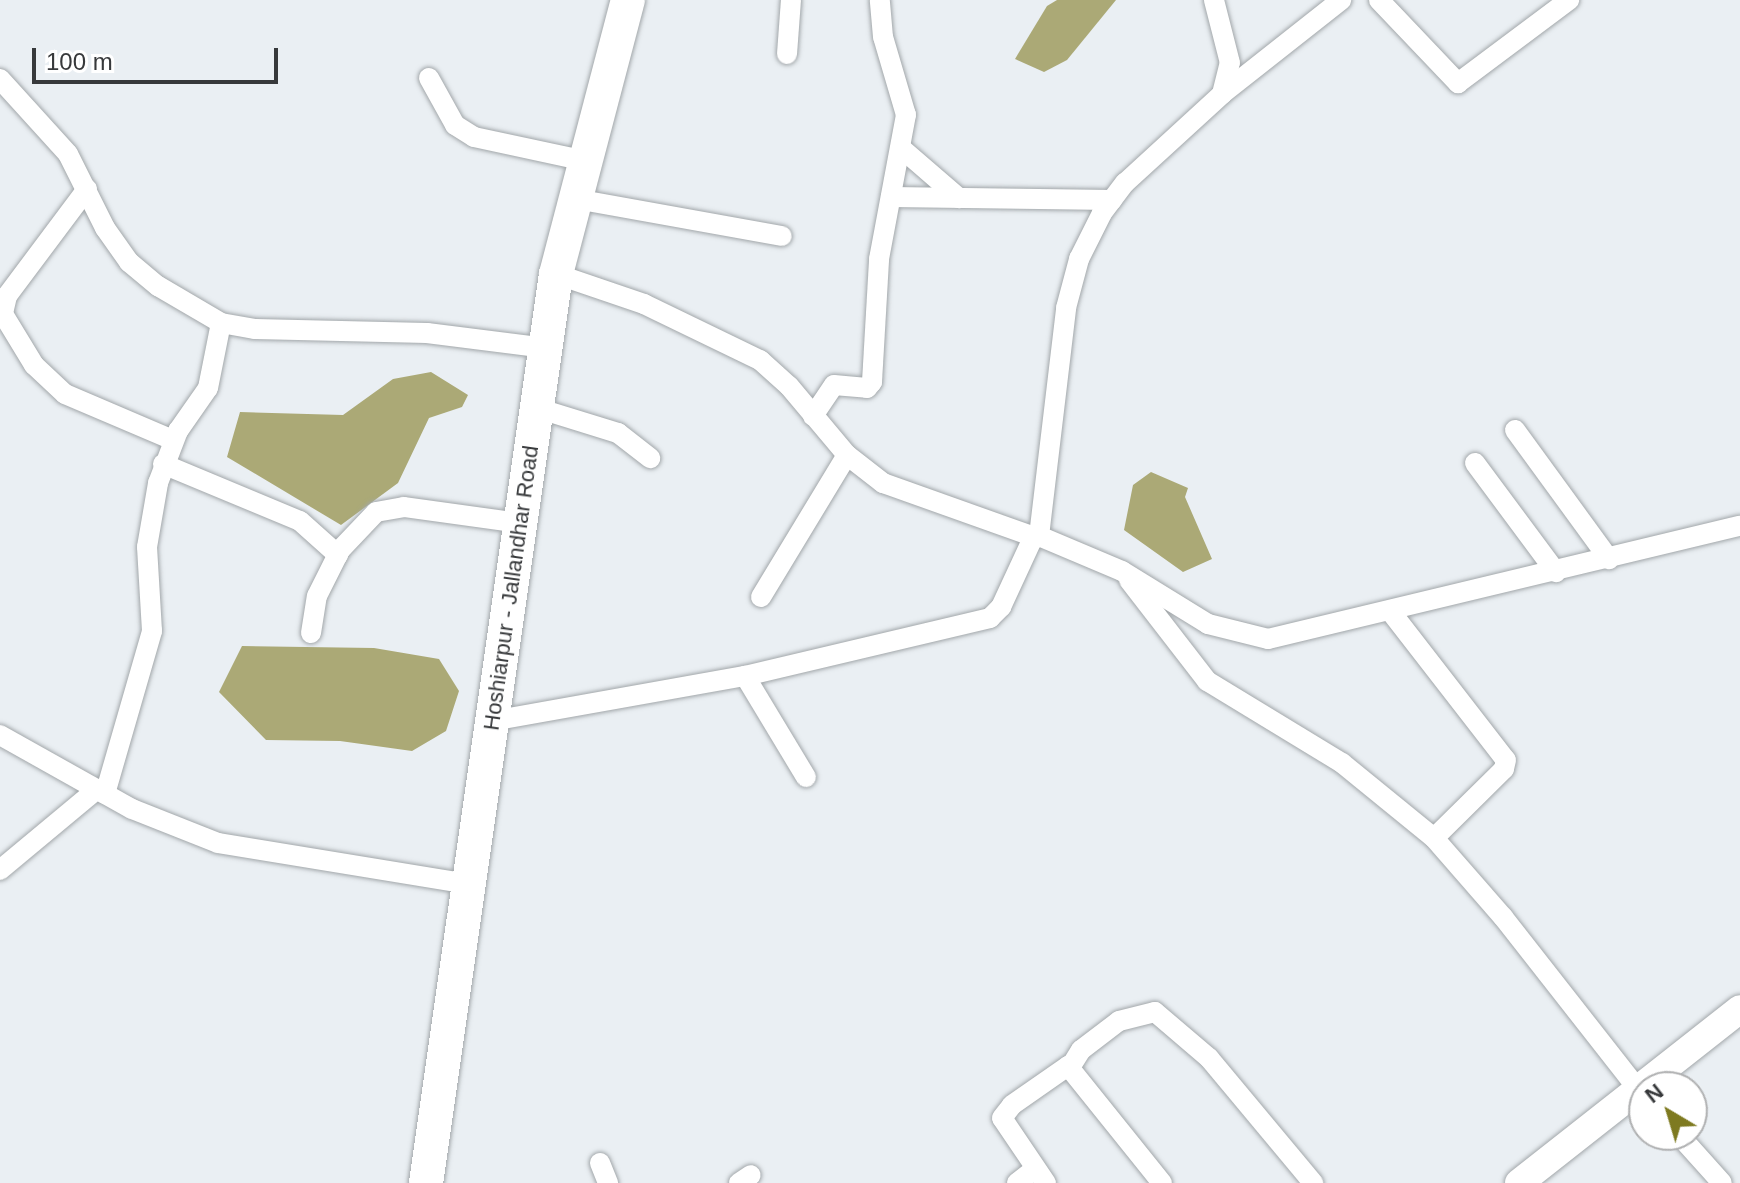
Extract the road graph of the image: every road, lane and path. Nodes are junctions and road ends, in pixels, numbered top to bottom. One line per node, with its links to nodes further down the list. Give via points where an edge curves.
1 (628, 0): 13 (highway, Hoshiarpur - Jallandhar Road)
2 (791, 0): 8 (street)
3 (880, 0): 12 (street, via 883,37 905,102)
4 (1214, 0): 11 (street, via 1230,63)
5 (1341, 0): 11 (street)
6 (1379, 0): 7 (street, via 1458,83)
7 (1569, 0)
8 (787, 54)
9 (429, 78): 13 (street, via 455,125 474,137)
10 (0, 79): 14 (street, via 68,154)
11 (1222, 94): 18 (street)
12 (901, 148): 15 (street); 16 (street)
13 (586, 161): 17 (highway, Hoshiarpur - Jallandhar Road)
14 (87, 189): 21 (street, via 105,228 136,269); 26 (street, via 7,296 3,314 34,365 65,394)
15 (891, 197): 16 (street); 24 (street, via 874,304 872,382 867,388 834,385)
16 (959, 198): 18 (street)
17 (576, 199): 19 (street); 20 (highway, Hoshiarpur - Jallandhar Road)
18 (1112, 200): 33 (street, via 1090,234 1066,308)
19 (782, 236)
20 (556, 274): 22 (highway, Hoshiarpur - Jallandhar Road); 24 (street, via 644,304 760,360)
21 (221, 323): 22 (street, via 255,329 427,333); 26 (street, via 208,388)
22 (546, 348): 23 (highway, Hoshiarpur - Jallandhar Road)
23 (537, 408): 28 (street, via 618,433); 31 (highway, Hoshiarpur - Jallandhar Road)
24 (813, 416): 27 (street)
25 (1515, 430): 35 (street)
26 (173, 440): 30 (street)
27 (847, 455): 33 (street, via 900,491); 38 (street)
28 (650, 458)
29 (1475, 463): 37 (street)
30 (163, 464): 34 (street, via 300,521); 45 (street, via 147,547 152,631)
31 (520, 523): 34 (street, via 385,508 352,532); 42 (highway, Hoshiarpur - Jallandhar Road)
32 (1740, 526): 35 (street)
33 (1037, 536): 36 (street); 41 (street, via 1001,607 990,618)
34 (338, 555): 40 (street, via 320,590)
35 (1609, 559): 37 (street)
36 (1122, 571): 39 (street, via 1208,624 1250,638 1285,637); 46 (street, via 1200,676 1368,780)
37 (1556, 572): 39 (street)
38 (761, 597)
39 (1391, 612): 46 (street, via 1507,764)
40 (311, 633)
41 (745, 676): 42 (street); 44 (street)
42 (492, 721): 48 (highway, Hoshiarpur - Jallandhar Road)
43 (0, 735): 45 (street)
44 (806, 777)
45 (100, 792): 47 (street); 48 (street, via 174,829 218,843)
46 (1434, 838): 52 (street)
47 (0, 870)
48 (469, 884): 57 (highway, Hoshiarpur - Jallandhar Road)
49 (1740, 1009): 51 (street)
50 (1071, 1066): 56 (street, via 1057,1071 1002,1115); 60 (street); 61 (street, via 1081,1050 1119,1021 1155,1012 1209,1058)
51 (1667, 1071)
52 (1628, 1076)
53 (1628, 1103): 62 (street)
54 (1693, 1151): 63 (street)
55 (600, 1163): 58 (street)
56 (1041, 1176): 59 (street)
57 (426, 1183)
58 (608, 1183)
59 (1017, 1183)
60 (1162, 1183)
61 (1313, 1183)
62 (1519, 1183)
63 (1722, 1183)

